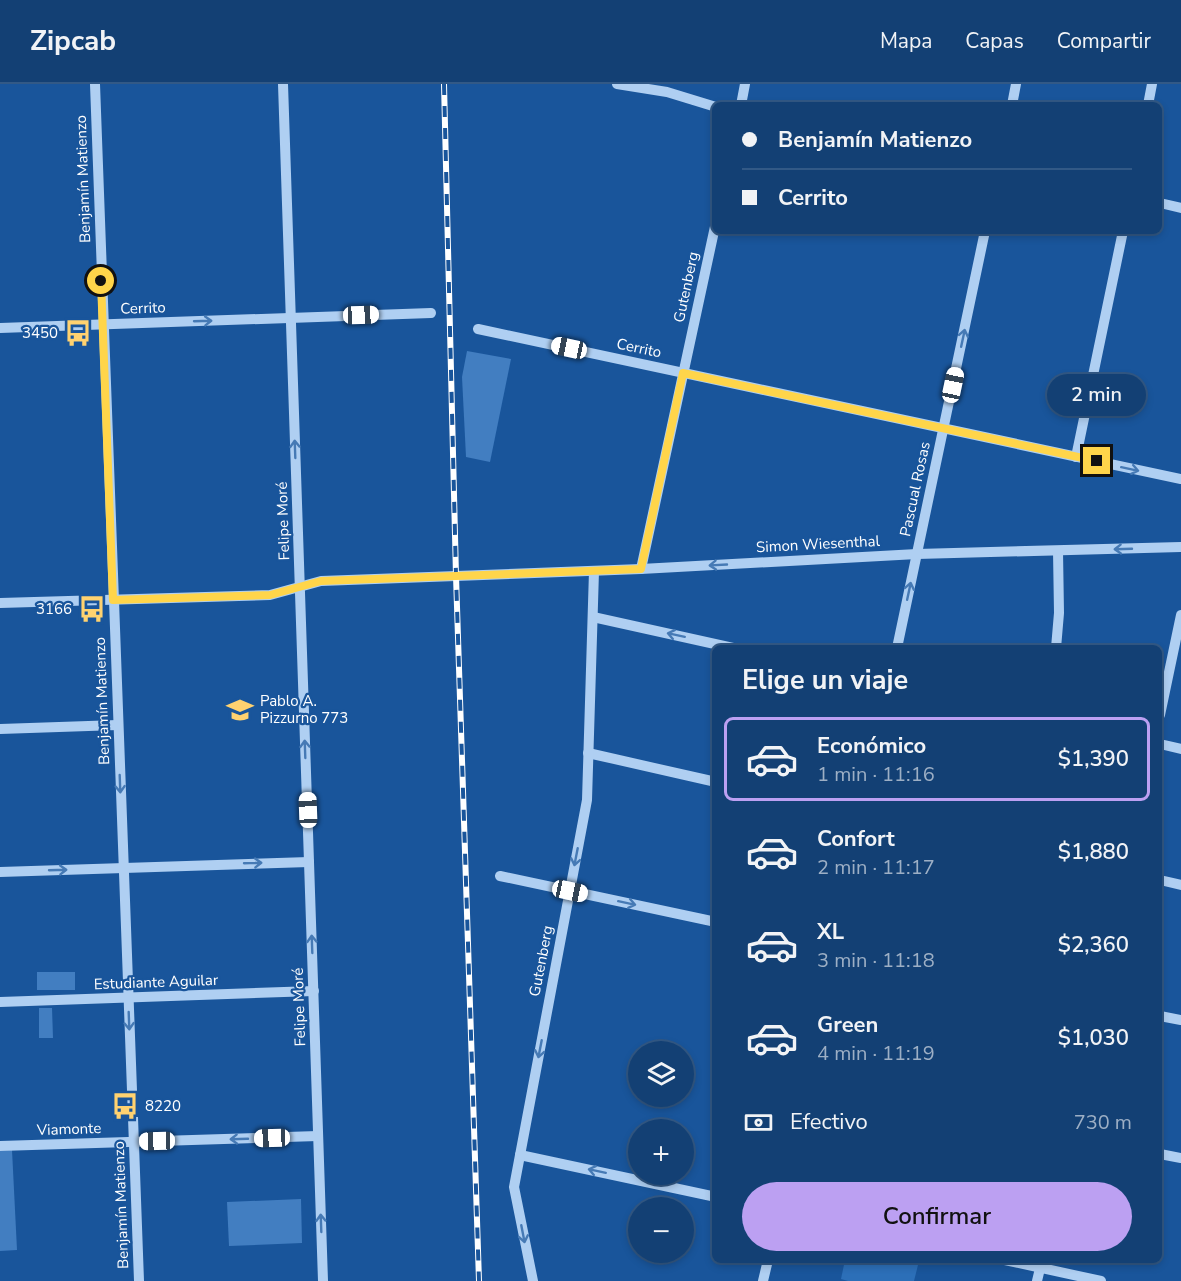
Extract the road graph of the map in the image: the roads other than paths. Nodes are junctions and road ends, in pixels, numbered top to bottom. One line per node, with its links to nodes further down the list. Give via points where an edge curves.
1 (95, 84): 18 (street, Benjamín Matienzo)
2 (283, 84): 17 (street, Felipe Moré)
3 (617, 84): 10 (street, via 667,92)
4 (745, 84): 7 (street)
5 (1016, 84): 8 (street)
6 (1152, 84): 9 (street)
7 (742, 102)
8 (1013, 102)
9 (1149, 102)
10 (712, 106)
11 (1162, 203): 12 (street)
12 (1181, 208)
13 (713, 234): 21 (street, Gutenberg)
14 (984, 234): 22 (street, Pascual Rosas, one-way to 14)
15 (1121, 234): 23 (street)
16 (431, 313): 17 (street, Cerrito)
17 (291, 318): 18 (street, Cerrito, one-way to 17); 30 (street, Felipe Moré, one-way to 17)
18 (103, 324): 19 (street, Cerrito); 31 (street, Benjamín Matienzo)
19 (0, 328)
20 (478, 329): 21 (street, Cerrito)
21 (683, 373): 22 (street, Cerrito); 28 (street, Gutenberg)
22 (944, 429): 23 (street, Cerrito); 27 (street, Pascual Rosas)
23 (1077, 457): 24 (street, Cerrito, one-way to 24)
24 (1181, 479)
25 (1181, 547): 26 (street, Simon Wiesenthal, one-way to 26)
26 (1058, 551): 27 (street, Simon Wiesenthal); 37 (street)
27 (917, 554): 28 (street, Simon Wiesenthal, one-way to 28); 36 (street, Pascual Rosas, one-way to 27)
28 (641, 569): 29 (street, Simon Wiesenthal)
29 (594, 571): 30 (street, Simon Wiesenthal, via 321,581); 34 (street, Gutenberg)
30 (300, 586): 31 (street, Simon Wiesenthal, via 270,595); 45 (street, Felipe Moré, one-way to 30)
31 (113, 600): 32 (street, Simon Wiesenthal); 39 (street, Benjamín Matienzo)
32 (0, 603)
33 (1181, 615): 38 (street)
34 (593, 617): 35 (street, one-way to 34); 43 (street, Gutenberg)
35 (719, 645)
36 (898, 645)
37 (1056, 645)
38 (1162, 705)
39 (118, 725): 40 (street); 46 (street, Benjamín Matienzo, one-way to 46)
40 (0, 729)
41 (1162, 744): 42 (street)
42 (1181, 749)
43 (588, 753): 44 (street); 51 (street, Gutenberg, one-way to 51, via 587,800)
44 (712, 781)
45 (309, 862): 46 (street, one-way to 45); 53 (street, Felipe Moré, one-way to 45)
46 (123, 868): 47 (street, one-way to 46); 54 (street, Benjamín Matienzo)
47 (0, 872)
48 (500, 876): 51 (street)
49 (1162, 880): 50 (street)
50 (1181, 885)
51 (570, 891): 52 (street, one-way to 52); 62 (street, Gutenberg, one-way to 62)
52 (712, 921)
53 (314, 991): 54 (street, Estudiante Aguilar); 58 (street, Felipe Moré)
54 (128, 998): 55 (street, Estudiante Aguilar); 59 (street, Benjamín Matienzo, one-way to 59)
55 (0, 1002)
56 (1162, 1016): 57 (street)
57 (1181, 1020)
58 (318, 1136): 59 (street, Viamonte, one-way to 59); 68 (street, Felipe Moré, one-way to 58)
59 (133, 1142): 60 (street, Viamonte); 67 (street, Benjamín Matienzo)
60 (0, 1146)
61 (1162, 1154): 63 (street)
62 (520, 1155): 64 (street, one-way to 62); 69 (street, Gutenberg, one-way to 69, via 514,1187)
63 (1181, 1158)
64 (712, 1196)
65 (767, 1263): 70 (street)
66 (1041, 1264): 71 (street); 72 (street)
67 (139, 1281)
68 (323, 1281)
69 (532, 1281)
70 (763, 1281)
71 (1037, 1281)
72 (1101, 1281)

